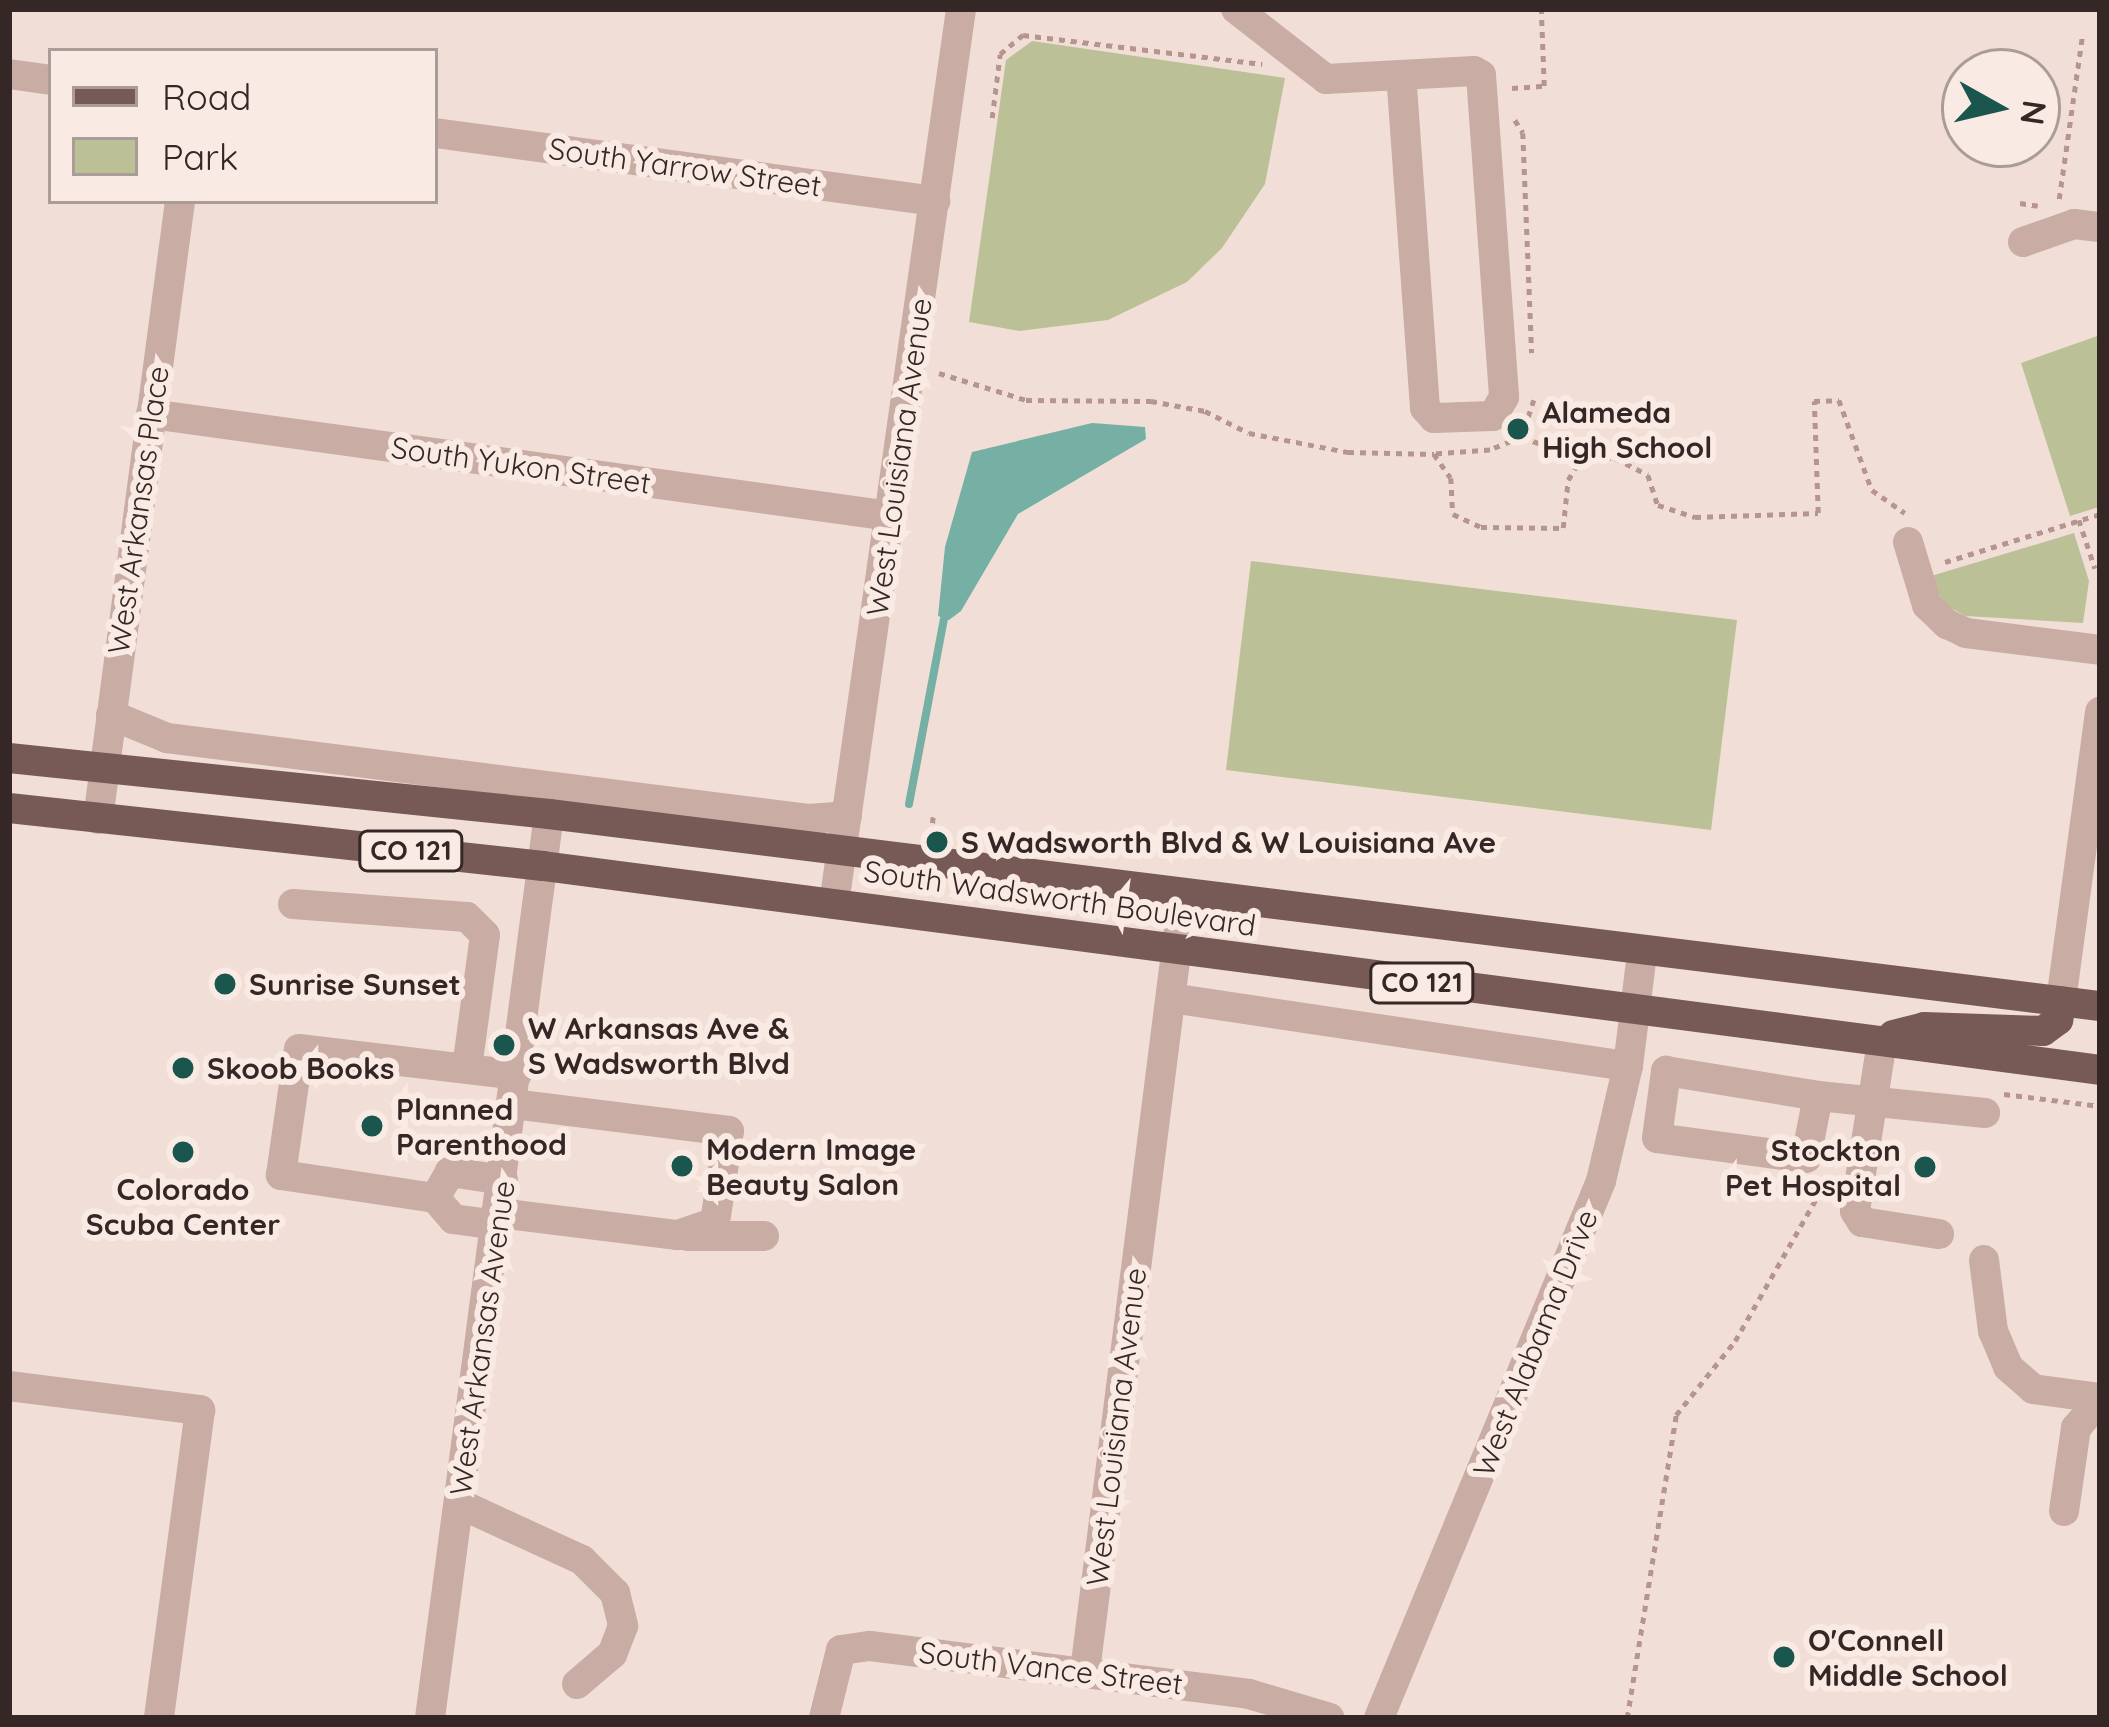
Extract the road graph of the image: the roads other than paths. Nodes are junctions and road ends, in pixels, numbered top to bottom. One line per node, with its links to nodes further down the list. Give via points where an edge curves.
1 (961, 9): 7 (street, West Louisiana Avenue)
2 (1236, 9): 4 (street, via 1326,79)
3 (9, 74): 5 (street)
4 (1401, 76): 4 (street, via 1425,408 1434,418 1492,416 1504,397 1486,86 1474,71)
5 (48, 80)
6 (438, 133): 7 (street, South Yarrow Street)
7 (935, 202): 12 (street, West Louisiana Avenue)
8 (179, 204): 11 (street, West Arkansas Place)
9 (2100, 227): 10 (street, via 2074,224)
10 (2023, 242)
11 (151, 414): 12 (street, South Yukon Street); 16 (street, West Arkansas Place)
12 (891, 516): 21 (street, West Louisiana Avenue)
13 (1913, 544): 14 (street, via 1927,605 1966,633)
14 (2100, 650)
15 (2100, 712): 31 (street)
16 (111, 715): 18 (street, West Arkansas Place); 21 (street, South Wadsworth Boulevard, via 167,738 808,820)
17 (9, 758): 18 (main road, South Wadsworth Boulevard / CO 121)
18 (104, 767): 20 (main road, South Wadsworth Boulevard / CO 121); 22 (street, West Arkansas Place)
19 (9, 808): 22 (main road, South Wadsworth Boulevard / CO 121)
20 (550, 814): 23 (main road, South Wadsworth Boulevard / CO 121); 24 (street, West Arkansas Avenue)
21 (847, 816): 23 (street, West Louisiana Avenue)
22 (98, 819): 24 (main road, South Wadsworth Boulevard / CO 121)
23 (841, 853): 25 (main road, South Wadsworth Boulevard / CO 121); 27 (street, West Louisiana Avenue)
24 (543, 866): 27 (main road, South Wadsworth Boulevard / CO 121); 38 (street, West Arkansas Avenue)
25 (1183, 897): 28 (street, West Louisiana Avenue); 29 (main road, South Wadsworth Boulevard / CO 121)
26 (293, 904): 36 (street, via 467,917 485,935)
27 (834, 904): 28 (main road, South Wadsworth Boulevard / CO 121)
28 (1175, 951): 30 (street, West Louisiana Avenue); 33 (main road, South Wadsworth Boulevard / CO 121)
29 (1642, 954): 31 (main road, South Wadsworth Boulevard / CO 121); 33 (street, West Alabama Drive)
30 (1171, 998): 35 (street); 55 (street, West Louisiana Avenue)
31 (2061, 1001): 32 (main road, South Wadsworth Boulevard / CO 121); 34 (main road, via 2058,1020 2043,1031 1924,1027)
32 (2100, 1006)
33 (1635, 1010): 34 (main road, South Wadsworth Boulevard / CO 121); 35 (street, West Alabama Drive)
34 (1875, 1041): 37 (main road, South Wadsworth Boulevard / CO 121); 40 (street)
35 (1628, 1066): 41 (street, West Alabama Drive)
36 (466, 1069): 38 (street); 45 (street, via 299,1049 280,1175)
37 (2100, 1070)
38 (514, 1090): 44 (street, West Arkansas Avenue); 48 (street, via 729,1131 716,1222)
39 (1818, 1096): 40 (street); 43 (street, via 1666,1071); 43 (street, via 1806,1157)
40 (1873, 1097): 42 (street); 47 (street, via 1855,1211 1862,1222)
41 (1618, 1114): 43 (street); 61 (street, West Alabama Drive, via 1589,1215)
42 (1985, 1114)
43 (1658, 1129)
44 (503, 1180): 45 (street, via 450,1172); 46 (street, West Arkansas Avenue)
45 (435, 1198): 46 (street, via 453,1219)
46 (497, 1219): 48 (street); 53 (street, West Arkansas Avenue)
47 (1939, 1234)
48 (678, 1235): 49 (street)
49 (764, 1236)
50 (1984, 1260): 52 (street, via 1993,1330 2008,1367 2033,1389)
51 (9, 1386): 57 (street, via 200,1410)
52 (2100, 1399): 54 (street, via 2076,1428)
53 (460, 1504): 56 (street, via 582,1560 615,1593 623,1626 612,1654); 58 (street, West Arkansas Avenue)
54 (2064, 1511)
55 (1084, 1671): 59 (street, South Vance Street, via 870,1646 841,1650); 60 (street, South Vance Street, via 1250,1694)
56 (577, 1684)
57 (159, 1718)
58 (430, 1718)
59 (824, 1718)
60 (1330, 1718)
61 (1379, 1718)

